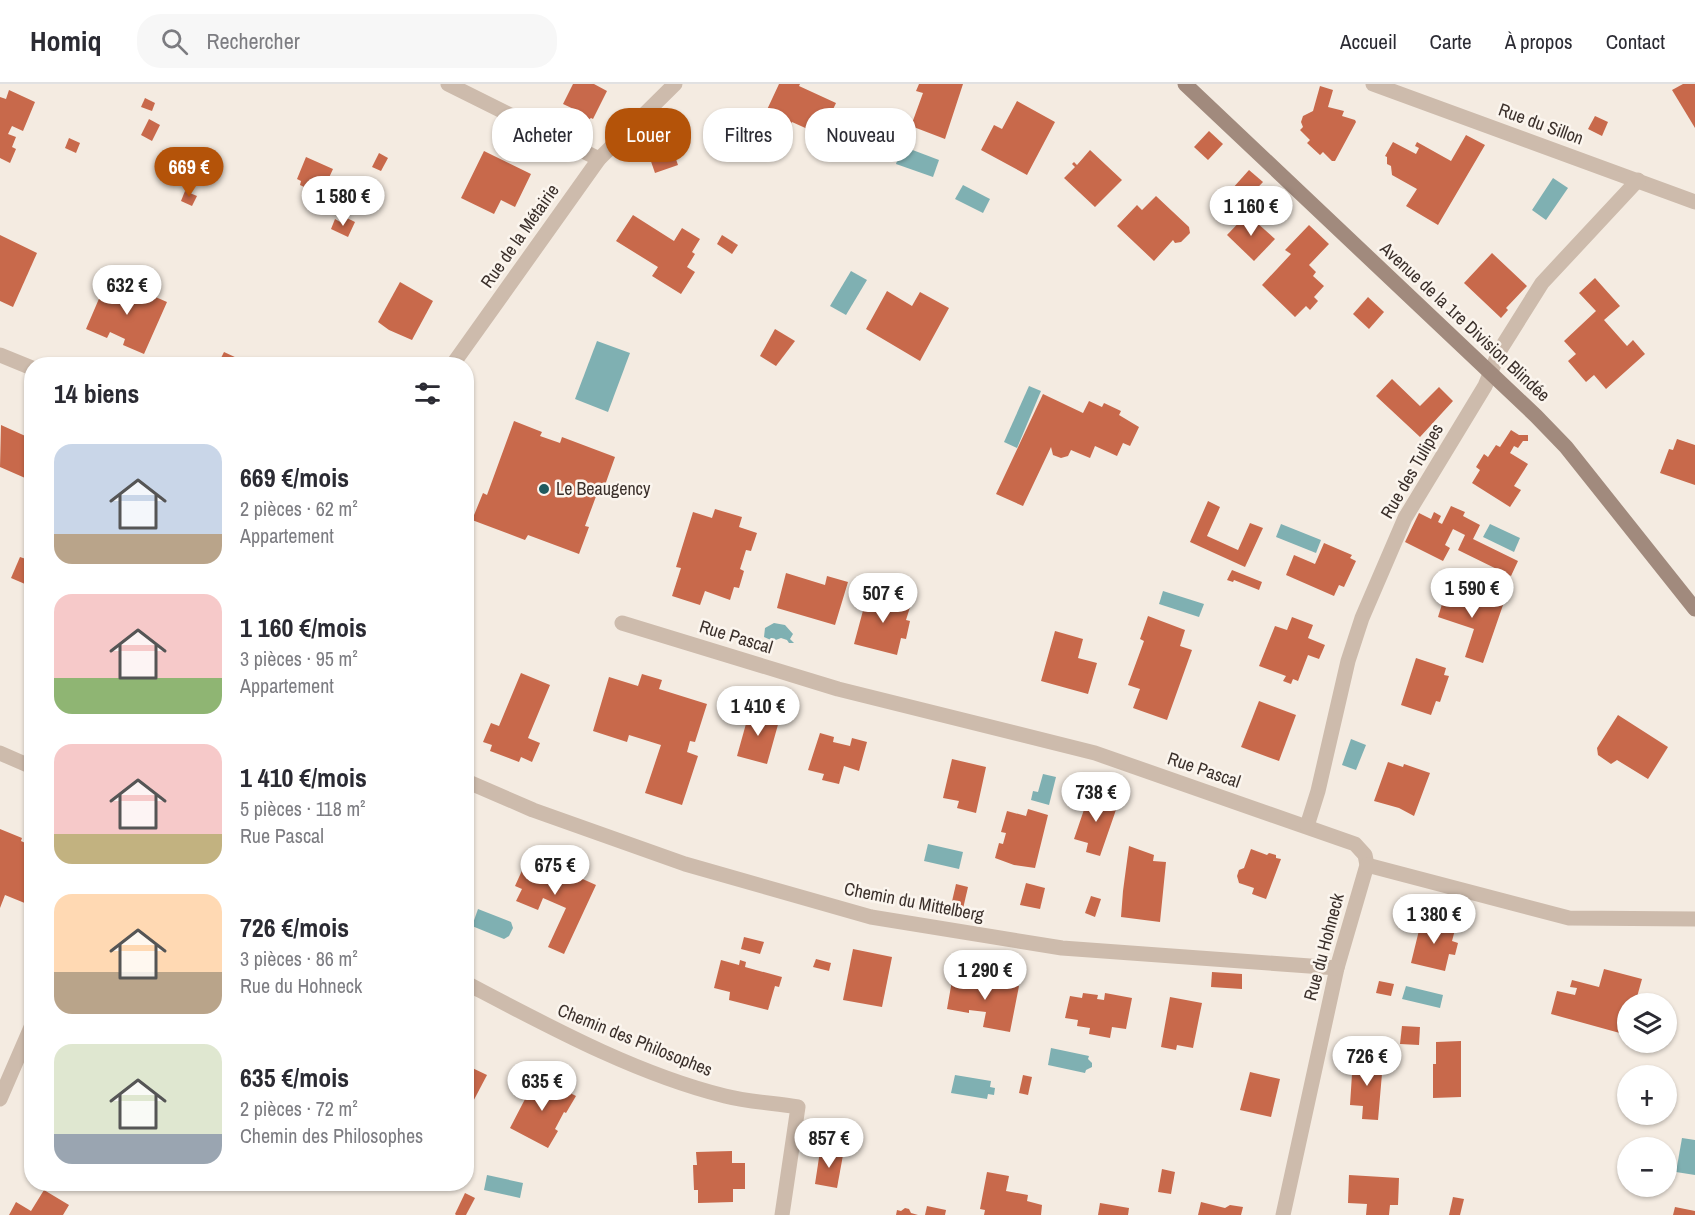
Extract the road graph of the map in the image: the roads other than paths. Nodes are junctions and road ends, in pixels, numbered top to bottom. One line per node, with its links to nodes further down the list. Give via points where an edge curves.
1 (448, 84): 5 (street)
2 (675, 84): 5 (street, Rue de la Métairie)
3 (1185, 84): 11 (main road, Avenue de la 1re Division Blindée)
4 (1373, 84): 6 (street, Rue du Sillon)
5 (598, 159): 9 (street, Rue de la Métairie)
6 (1638, 180): 7 (street, Rue du Sillon); 11 (street, Rue des Tulipes, via 1542,283 1500,350)
7 (1695, 202)
8 (0, 355): 10 (street)
9 (458, 357)
10 (24, 365)
11 (1491, 373): 12 (main road, Avenue de la 1re Division Blindée, via 1566,447); 17 (street, Rue des Tulipes, via 1405,518 1362,618)
12 (1695, 609)
13 (622, 623): 17 (street, Rue Pascal, via 838,689 1095,753)
14 (0, 753): 15 (street)
15 (24, 764)
16 (474, 785): 20 (street, Chemin du Mittelberg, via 532,810 685,864 871,917 1062,948)
17 (1307, 826): 18 (street, Rue Pascal, via 1354,844 1365,855)
18 (1367, 865): 19 (street, via 1569,918); 20 (street, Rue du Hohneck)
19 (1695, 919)
20 (1337, 968): 25 (street, Rue du Hohneck)
21 (474, 987): 24 (street, Chemin des Philosophes, via 570,1037 681,1083 727,1097 798,1107)
22 (24, 1044): 23 (street)
23 (0, 1099)
24 (782, 1215)
25 (1283, 1215)

